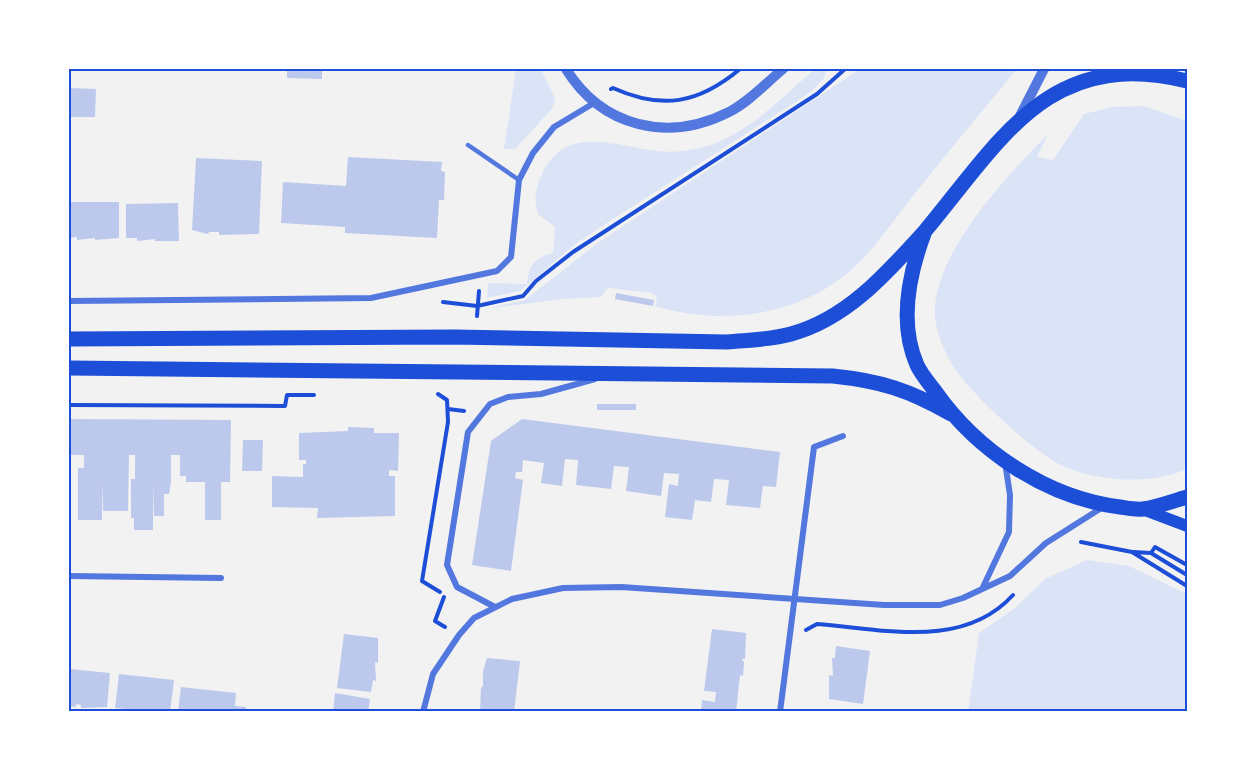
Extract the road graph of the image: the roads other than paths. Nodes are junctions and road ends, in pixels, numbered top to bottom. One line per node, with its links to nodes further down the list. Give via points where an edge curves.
1 (566, 69): 6 (street)
2 (783, 69): 6 (street, via 731,111 681,127 641,126 618,119)
3 (1044, 69): 7 (street)
4 (1166, 73): 5 (main road); 7 (main road, via 1127,74 1077,83)
5 (1187, 81)
6 (594, 103): 9 (street, via 554,127 533,153)
7 (1020, 117): 10 (main road)
8 (468, 145): 9 (lane)
9 (519, 180): 11 (street, via 511,257 497,271 371,298)
10 (925, 231): 12 (main road, via 887,273 831,318 792,334 759,340); 15 (main road, via 909,290 908,330 917,365)
11 (69, 301)
12 (69, 339)
13 (69, 368): 14 (main road)
14 (621, 372): 15 (main road, via 851,378 914,393); 26 (street, via 490,404 468,432 447,565 457,587)
15 (951, 414): 17 (main road)
16 (843, 436): 25 (street, via 814,447)
17 (1004, 460): 19 (main road, via 1052,487); 24 (street, via 1010,495 1009,532)
18 (1187, 497): 20 (main road)
19 (1106, 505): 20 (main road); 24 (street, via 1046,543 1010,576)
20 (1142, 509): 21 (main road)
21 (1187, 526)
22 (69, 576): 23 (street)
23 (221, 578)
24 (983, 587): 25 (street, via 940,605)
25 (796, 598): 26 (street, via 592,587 537,593); 28 (street)
26 (495, 607): 27 (street, via 474,618 459,635 433,674)
27 (423, 712)
28 (780, 712)

